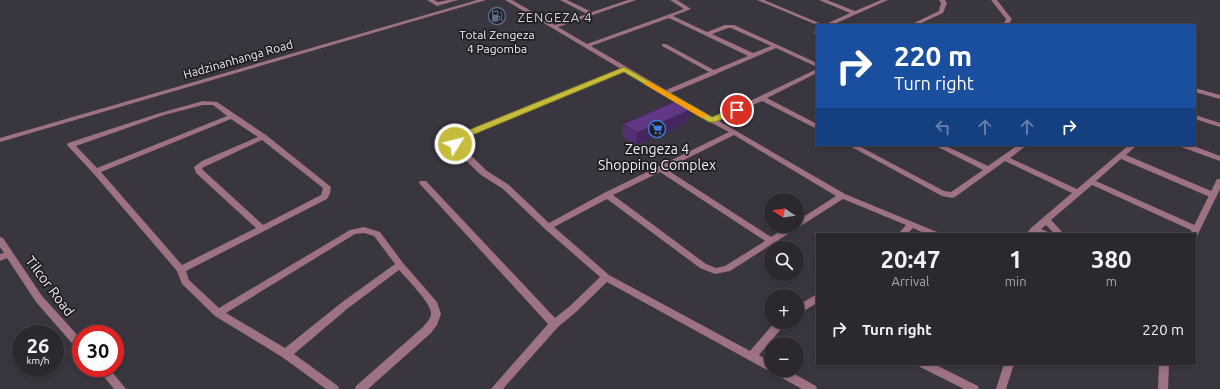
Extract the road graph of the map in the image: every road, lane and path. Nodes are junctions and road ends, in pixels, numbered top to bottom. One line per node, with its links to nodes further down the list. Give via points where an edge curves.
1 (430, 0): 2 (street, via 437,4)
2 (455, 0)
3 (483, 0): 41 (street, Hadzinanhanga Road)
4 (508, 0): 20 (street)
5 (563, 0): 14 (street)
6 (630, 0): 14 (street)
7 (673, 0): 15 (street, via 688,9)
8 (760, 0): 16 (street)
9 (822, 0): 13 (street)
10 (884, 0): 13 (street)
11 (942, 0): 18 (street, via 944,3 941,12)
12 (994, 0): 19 (street, via 1009,19)
13 (855, 13): 17 (street)
14 (591, 14): 20 (street)
15 (669, 16): 21 (street); 23 (street)
16 (819, 24)
17 (829, 24)
18 (917, 24)
19 (1004, 24)
20 (554, 27): 23 (street)
21 (707, 34): 24 (street, via 732,26); 25 (street)
22 (664, 45): 29 (street)
23 (586, 46): 27 (street)
24 (776, 46): 25 (street); 26 (street)
25 (754, 56): 29 (street)
26 (816, 65)
27 (624, 69): 31 (street); 63 (street, via 462,136 455,142 455,145 484,173 506,187)
28 (816, 72): 33 (street)
29 (715, 73): 31 (street)
30 (1196, 88): 32 (street)
31 (665, 93): 36 (street)
32 (1220, 97)
33 (762, 98): 36 (street); 37 (street)
34 (232, 116): 40 (street); 52 (street); 52 (street, via 215,104 203,103 71,144)
35 (1196, 117): 38 (street)
36 (712, 120): 39 (street)
37 (816, 125)
38 (1220, 125)
39 (733, 133): 50 (street); 59 (street)
40 (263, 138): 64 (street, via 326,187 326,193 324,197); 64 (street, via 198,167 199,171)
41 (0, 140)
42 (854, 146): 51 (street, via 948,194 955,194)
43 (940, 146): 51 (street)
44 (1022, 146): 48 (street)
45 (1132, 146): 47 (street)
46 (1187, 146): 49 (street)
47 (1121, 156): 54 (street); 58 (street)
48 (1005, 158): 51 (street); 56 (street)
49 (1220, 159)
50 (661, 169): 57 (street); 72 (street)
51 (988, 169)
52 (96, 171): 76 (street)
53 (1220, 180): 58 (street)
54 (1092, 182): 56 (street); 65 (street)
55 (423, 183): 81 (street)
56 (1079, 192): 61 (street)
57 (607, 195): 63 (street); 73 (street, via 703,266 715,271 727,269)
58 (1213, 195): 65 (street)
59 (842, 196): 60 (street); 62 (street)
60 (804, 220)
61 (1046, 220): 66 (street); 70 (street)
62 (911, 225): 68 (street); 69 (street)
63 (548, 227): 77 (street)
64 (262, 229): 76 (street)
65 (1195, 231)
66 (1032, 232)
67 (784, 233): 72 (street)
68 (903, 233)
69 (931, 233)
70 (1059, 233)
71 (0, 240): 74 (street, Tilcor Road)
72 (771, 241)
73 (764, 245)
74 (4, 256): 83 (street, Tilcor Road)
75 (400, 265): 80 (street, via 377,234 364,230 354,232); 84 (street, via 344,306); 94 (street, via 434,305 436,314 426,330)
76 (181, 270): 80 (street, via 185,282)
77 (606, 277): 81 (street); 85 (street)
78 (814, 302): 79 (street)
79 (804, 307)
80 (218, 313): 84 (street)
81 (554, 324): 95 (street)
82 (774, 329): 85 (street)
83 (72, 336)
84 (286, 354): 93 (street)
85 (752, 356): 86 (street)
86 (764, 362)
87 (926, 365): 97 (street)
88 (1009, 365): 98 (street)
89 (1164, 365): 99 (street)
90 (110, 377): 92 (street)
91 (790, 377): 96 (street)
92 (121, 389)
93 (334, 389)
94 (360, 389)
95 (496, 389)
96 (812, 389)
97 (974, 389)
98 (1001, 389)
99 (1163, 389)

